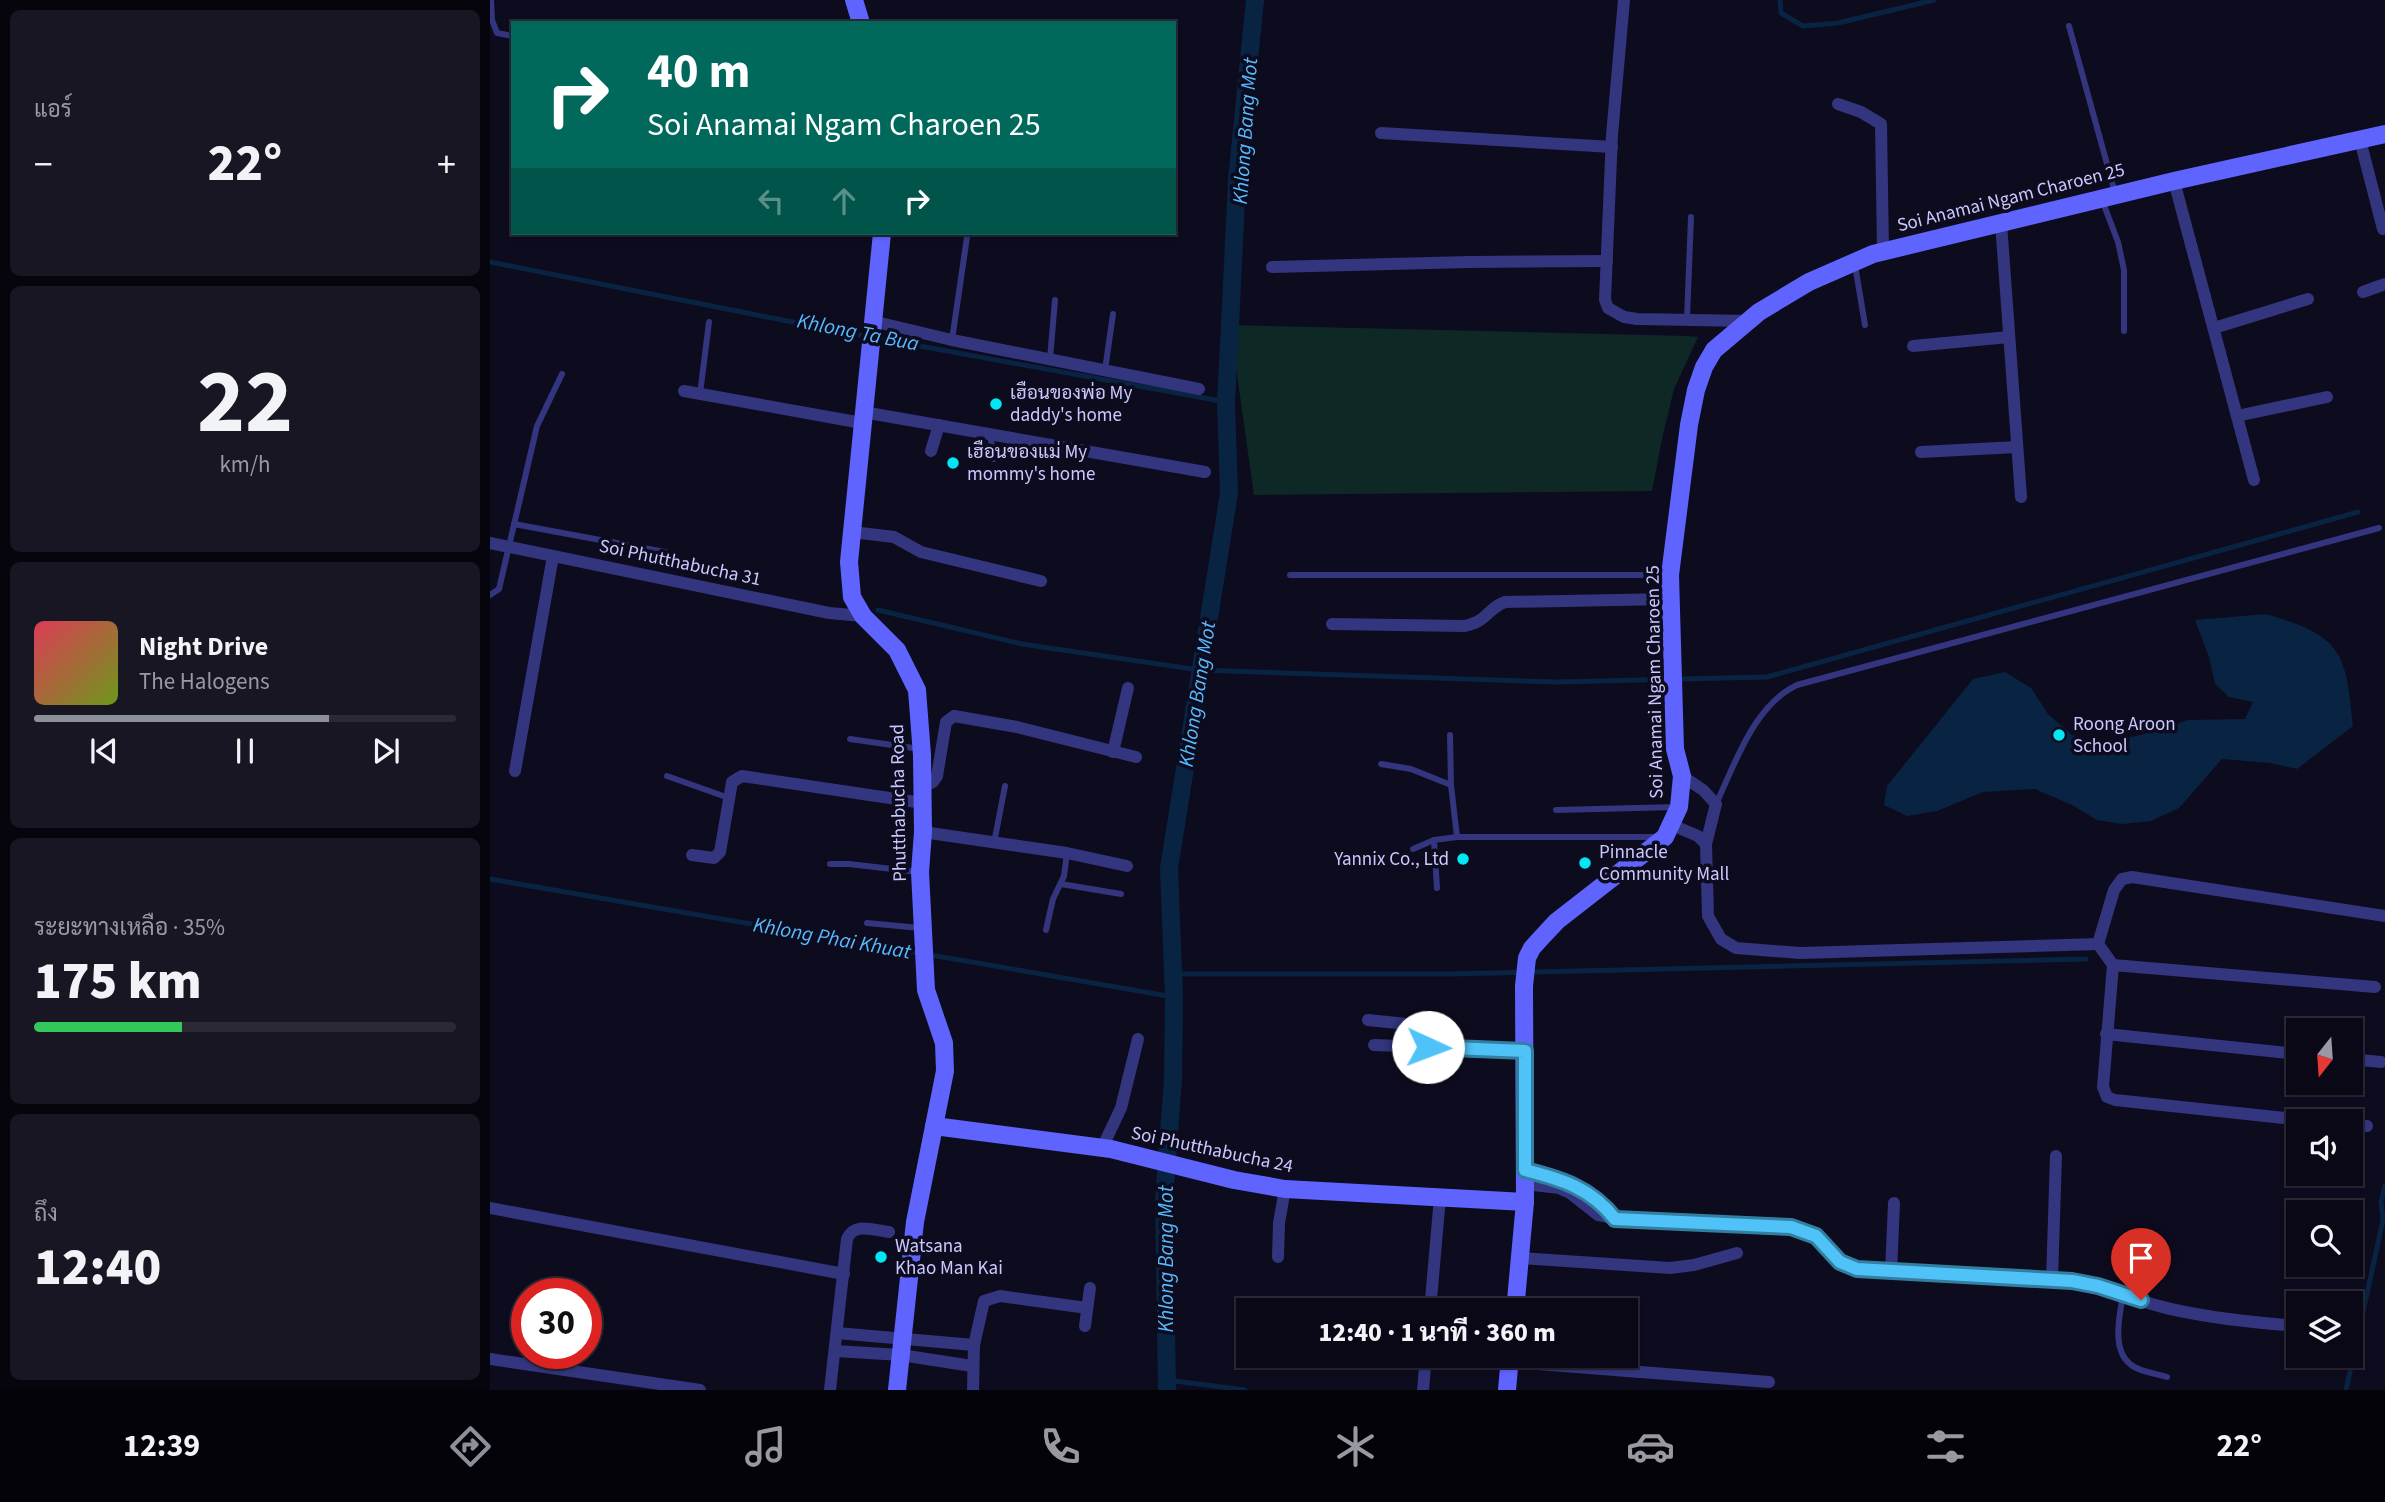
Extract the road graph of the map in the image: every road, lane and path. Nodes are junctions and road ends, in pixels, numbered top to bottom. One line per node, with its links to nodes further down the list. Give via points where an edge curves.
1 (491, 0): 6 (lane, via 497,33)
2 (854, 0): 4 (street)
3 (1623, 0): 11 (street)
4 (859, 21)
5 (2069, 26): 13 (lane)
6 (511, 36)
7 (1838, 104): 19 (street, via 1881,124)
8 (1381, 133): 11 (street)
9 (2385, 134): 10 (street, Soi Anamai Ngam Charoen 25)
10 (2360, 140): 12 (street, Soi Anamai Ngam Charoen 25); 16 (street)
11 (1612, 147): 20 (street)
12 (2174, 181): 13 (street, Soi Anamai Ngam Charoen 25); 32 (street)
13 (2108, 196): 15 (street, Soi Anamai Ngam Charoen 25); 33 (lane, via 2124,270)
14 (1690, 217): 28 (lane)
15 (2001, 223): 19 (street, Soi Anamai Ngam Charoen 25); 35 (street)
16 (2383, 229)
17 (882, 235): 34 (street, Phutthabucha Road)
18 (967, 237): 36 (lane)
19 (1883, 251): 21 (street, Soi Anamai Ngam Charoen 25)
20 (1607, 261): 22 (street); 28 (street, via 1605,300 1612,312 1637,319)
21 (1854, 262): 29 (street, Soi Anamai Ngam Charoen 25, via 1809,282); 31 (lane)
22 (1272, 267)
23 (2385, 284): 24 (street)
24 (2362, 292)
25 (2308, 299): 32 (street)
26 (1055, 300): 38 (lane)
27 (1113, 314): 39 (lane)
28 (1687, 319): 29 (street)
29 (1749, 321): 64 (street, Soi Anamai Ngam Charoen 25, via 1714,350 1696,390)
30 (709, 322): 43 (lane)
31 (1865, 325)
32 (2214, 328): 45 (street)
33 (2124, 331)
34 (872, 332): 36 (street); 46 (street, Phutthabucha Road)
35 (2009, 337): 37 (street); 49 (street)
36 (953, 340): 38 (street)
37 (1913, 346)
38 (1050, 359): 39 (street)
39 (1105, 370): 41 (street)
40 (562, 374): 56 (lane, via 537,426)
41 (1199, 389)
42 (684, 391): 43 (street)
43 (700, 394): 46 (street)
44 (2327, 397): 45 (street)
45 (2237, 416): 54 (street)
46 (862, 417): 47 (street); 58 (street, Phutthabucha Road)
47 (939, 425): 48 (street); 50 (street)
48 (990, 434): 52 (lane); 53 (street)
49 (2017, 447): 51 (street); 55 (street)
50 (931, 451)
51 (1922, 452)
52 (994, 459)
53 (1205, 472)
54 (2254, 480)
55 (2021, 497)
56 (514, 524): 60 (lane); 61 (lane)
57 (2379, 528): 84 (lane, via 1797,685 1779,696 1758,721)
58 (852, 532): 65 (street, via 894,537 921,552); 68 (street, Phutthabucha Road, via 849,583)
59 (490, 543): 60 (street, Soi Phutthabucha 31)
60 (509, 547): 62 (street, Soi Phutthabucha 31); 66 (lane, via 499,589)
61 (665, 552)
62 (553, 556): 68 (street, Soi Phutthabucha 31); 77 (street)
63 (1290, 575): 64 (lane)
64 (1670, 575): 67 (street, Soi Anamai Ngam Charoen 25)
65 (1041, 581)
66 (490, 595)
67 (1670, 599): 69 (street, via 1506,602 1482,621 1464,626); 79 (street, Soi Anamai Ngam Charoen 25, via 1675,749)
68 (863, 616): 73 (street, Phutthabucha Road, via 897,650 910,672 917,690)
69 (1332, 624)
70 (1128, 688): 74 (street)
71 (1450, 735): 80 (lane)
72 (849, 739): 73 (lane)
73 (921, 750): 82 (street, Phutthabucha Road)
74 (1113, 752): 75 (street); 82 (street, via 954,716 947,722 937,776)
75 (1136, 757)
76 (1381, 764): 80 (lane, via 1411,769)
77 (515, 771)
78 (667, 776): 83 (lane)
79 (1682, 776): 84 (street); 85 (street, Soi Anamai Ngam Charoen 25)
80 (1451, 785): 89 (lane)
81 (1005, 786): 91 (lane)
82 (922, 795): 83 (street, via 854,793 751,775 734,779); 88 (street, Phutthabucha Road)
83 (729, 798): 95 (street, via 720,852 714,858)
84 (1716, 804): 92 (street)
85 (1679, 807): 86 (lane); 87 (street, Soi Anamai Ngam Charoen 25)
86 (1556, 810)
87 (1669, 831): 89 (lane); 92 (street, via 1698,836); 114 (street, via 1557,922 1532,948 1524,986)
88 (923, 832): 91 (street); 98 (street, Phutthabucha Road)
89 (1457, 837): 90 (lane)
90 (1434, 840): 93 (lane); 100 (lane)
91 (994, 843): 94 (street)
92 (1706, 844): 106 (street, via 1708,916 1721,939 1736,948 1800,953)
93 (1413, 849)
94 (1067, 853): 97 (street); 99 (lane)
95 (692, 855)
96 (830, 864): 98 (lane)
97 (1127, 866)
98 (920, 872): 104 (street, Phutthabucha Road)
99 (1061, 884): 101 (lane); 105 (lane)
100 (1437, 888)
101 (1121, 894)
102 (2385, 916): 106 (street, via 2132,877 2122,879 2114,890)
103 (867, 923): 104 (lane)
104 (922, 928): 119 (street, Phutthabucha Road, via 926,990 945,1056)
105 (1046, 930)
106 (2098, 944): 107 (street)
107 (2113, 965): 108 (street); 110 (street)
108 (2375, 987)
109 (1368, 1020): 113 (street, via 1426,1026)
110 (2106, 1034): 115 (street); 118 (street, via 2103,1087 2107,1097)
111 (1138, 1039): 122 (street)
112 (1374, 1045): 113 (street)
113 (1428, 1047): 114 (street)
114 (1525, 1051): 124 (street)
115 (2286, 1053)
116 (2363, 1060): 117 (street)
117 (2381, 1062)
118 (2286, 1118)
119 (934, 1126): 122 (street, Soi Phutthabucha 24); 145 (street, Phutthabucha Road, via 915,1222)
120 (2363, 1126): 121 (street)
121 (2367, 1126)
122 (1107, 1148): 125 (street, Soi Phutthabucha 24)
123 (2056, 1156): 135 (street)
124 (1525, 1185): 126 (street, Soi Phutthabucha 24); 132 (street); 133 (street, via 1559,1188 1598,1215 1615,1219 1791,1227 1816,1236 1840,1262 1857,1269)
125 (1285, 1189): 126 (street, Soi Phutthabucha 24); 131 (street)
126 (1440, 1197): 138 (street)
127 (1894, 1203): 133 (street)
128 (490, 1208): 134 (street)
129 (889, 1232): 134 (street, via 850,1231)
130 (1737, 1253): 132 (street, via 1670,1268)
131 (1278, 1257)
132 (1520, 1258): 139 (street)
133 (1891, 1272): 135 (street)
134 (844, 1274): 143 (street)
135 (2052, 1280): 137 (street)
136 (1090, 1287): 140 (street)
137 (2123, 1294): 141 (street, via 2178,1311); 152 (lane, via 2119,1341 2123,1357 2138,1369)
138 (1431, 1298)
139 (1515, 1298)
140 (1087, 1308): 142 (street); 144 (street, via 993,1297 981,1307)
141 (2286, 1325)
142 (1085, 1326)
143 (837, 1333): 145 (street); 146 (street)
144 (974, 1345): 145 (street); 148 (street)
145 (902, 1347): 146 (street); 148 (street); 156 (street, Phutthabucha Road)
146 (835, 1350): 155 (street)
147 (490, 1359): 154 (street)
148 (972, 1366): 157 (street)
149 (1425, 1368): 158 (street)
150 (1509, 1368): 159 (street)
151 (1611, 1368): 153 (street)
152 (2167, 1377)
153 (1769, 1382)
154 (700, 1390)
155 (830, 1390)
156 (897, 1390)
157 (973, 1390)
158 (1423, 1390)
159 (1507, 1390)

